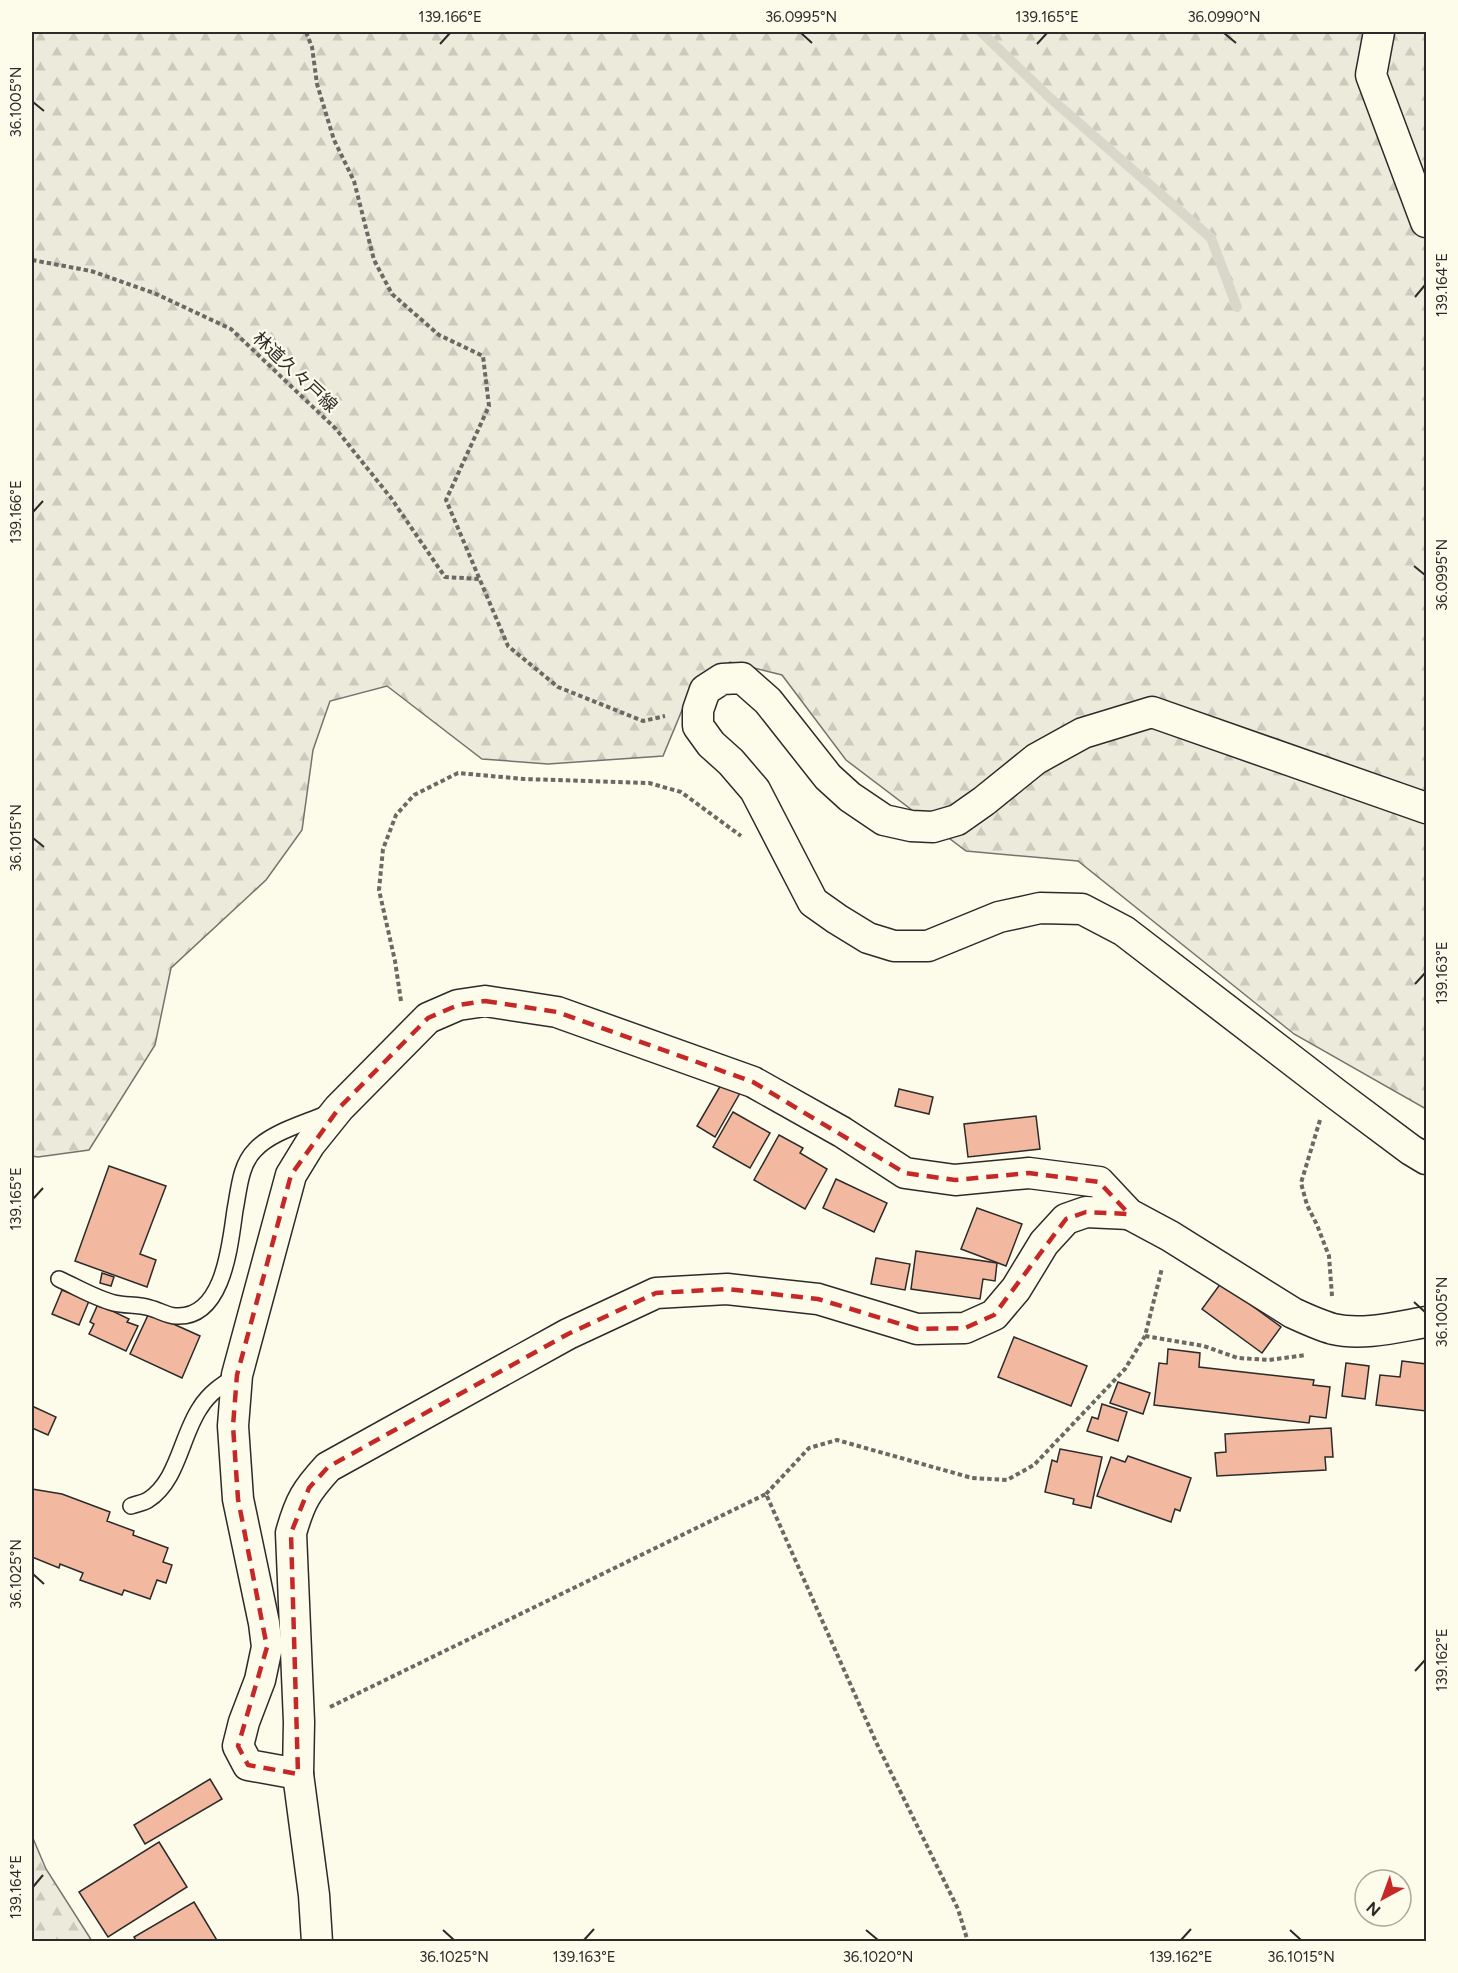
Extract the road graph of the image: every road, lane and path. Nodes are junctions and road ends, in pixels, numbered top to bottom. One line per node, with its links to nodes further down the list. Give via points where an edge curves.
1 (306, 32): 5 (path, via 333,140 354,181 374,260 392,294 439,336 483,356 489,406 446,500)
2 (1379, 32): 3 (street, via 1371,75)
3 (1426, 222)
4 (32, 260): 5 (path, 林道久々戸線, via 91,271 154,293 231,329 336,429 392,498 445,577)
5 (480, 579): 6 (path, via 508,646 558,687 643,721)
6 (698, 710): 7 (street, via 705,690 722,679 742,678 768,701 828,777 850,797 884,820 911,826 933,827 957,820 1036,759 1083,733 1152,712); 10 (street, via 698,726 755,790 813,902 868,938 894,946 928,946 999,916 1040,908 1082,909 1124,931)
7 (1426, 808)
8 (748, 840): 9 (path, via 681,792 649,783 459,773 414,795 396,815 383,849 379,890 401,1001)
9 (402, 1045): 11 (street); 13 (street, via 428,1018 458,1005 485,1000 557,1012 753,1082 905,1173 955,1180 1029,1173 1099,1182)
10 (1336, 1094): 12 (street); 17 (path, via 1317,1124 1301,1183 1329,1256)
11 (339, 1108): 15 (lane, via 267,1139 253,1151 241,1175 231,1241 218,1287 193,1314 176,1316 116,1304); 19 (street, via 291,1175)
12 (1426, 1159)
13 (1129, 1214): 14 (street); 22 (street, via 1086,1212 1066,1219 1044,1243 1016,1289 994,1315 965,1328 917,1329 818,1299 784,1295 727,1289 656,1293 568,1334 328,1467 309,1488 291,1533)
14 (1170, 1236): 17 (street, via 1293,1313); 18 (path)
15 (59, 1279)
16 (1426, 1322): 17 (street, via 1355,1332)
17 (1334, 1329): 18 (path, via 1325,1347 1304,1355 1269,1360 1238,1358 1204,1346)
18 (1145, 1336): 20 (path, via 1125,1369 1034,1465 1007,1480 972,1478 837,1440 809,1448)
19 (237, 1374): 21 (lane, via 200,1407 171,1474 157,1493); 23 (street, via 232,1426 238,1499 267,1647 238,1746 248,1765)
20 (766, 1494): 22 (path); 25 (path, via 876,1742 958,1909)
21 (131, 1506)
22 (299, 1722): 23 (street)
23 (298, 1774): 24 (street)
24 (317, 1941)
25 (968, 1941)

